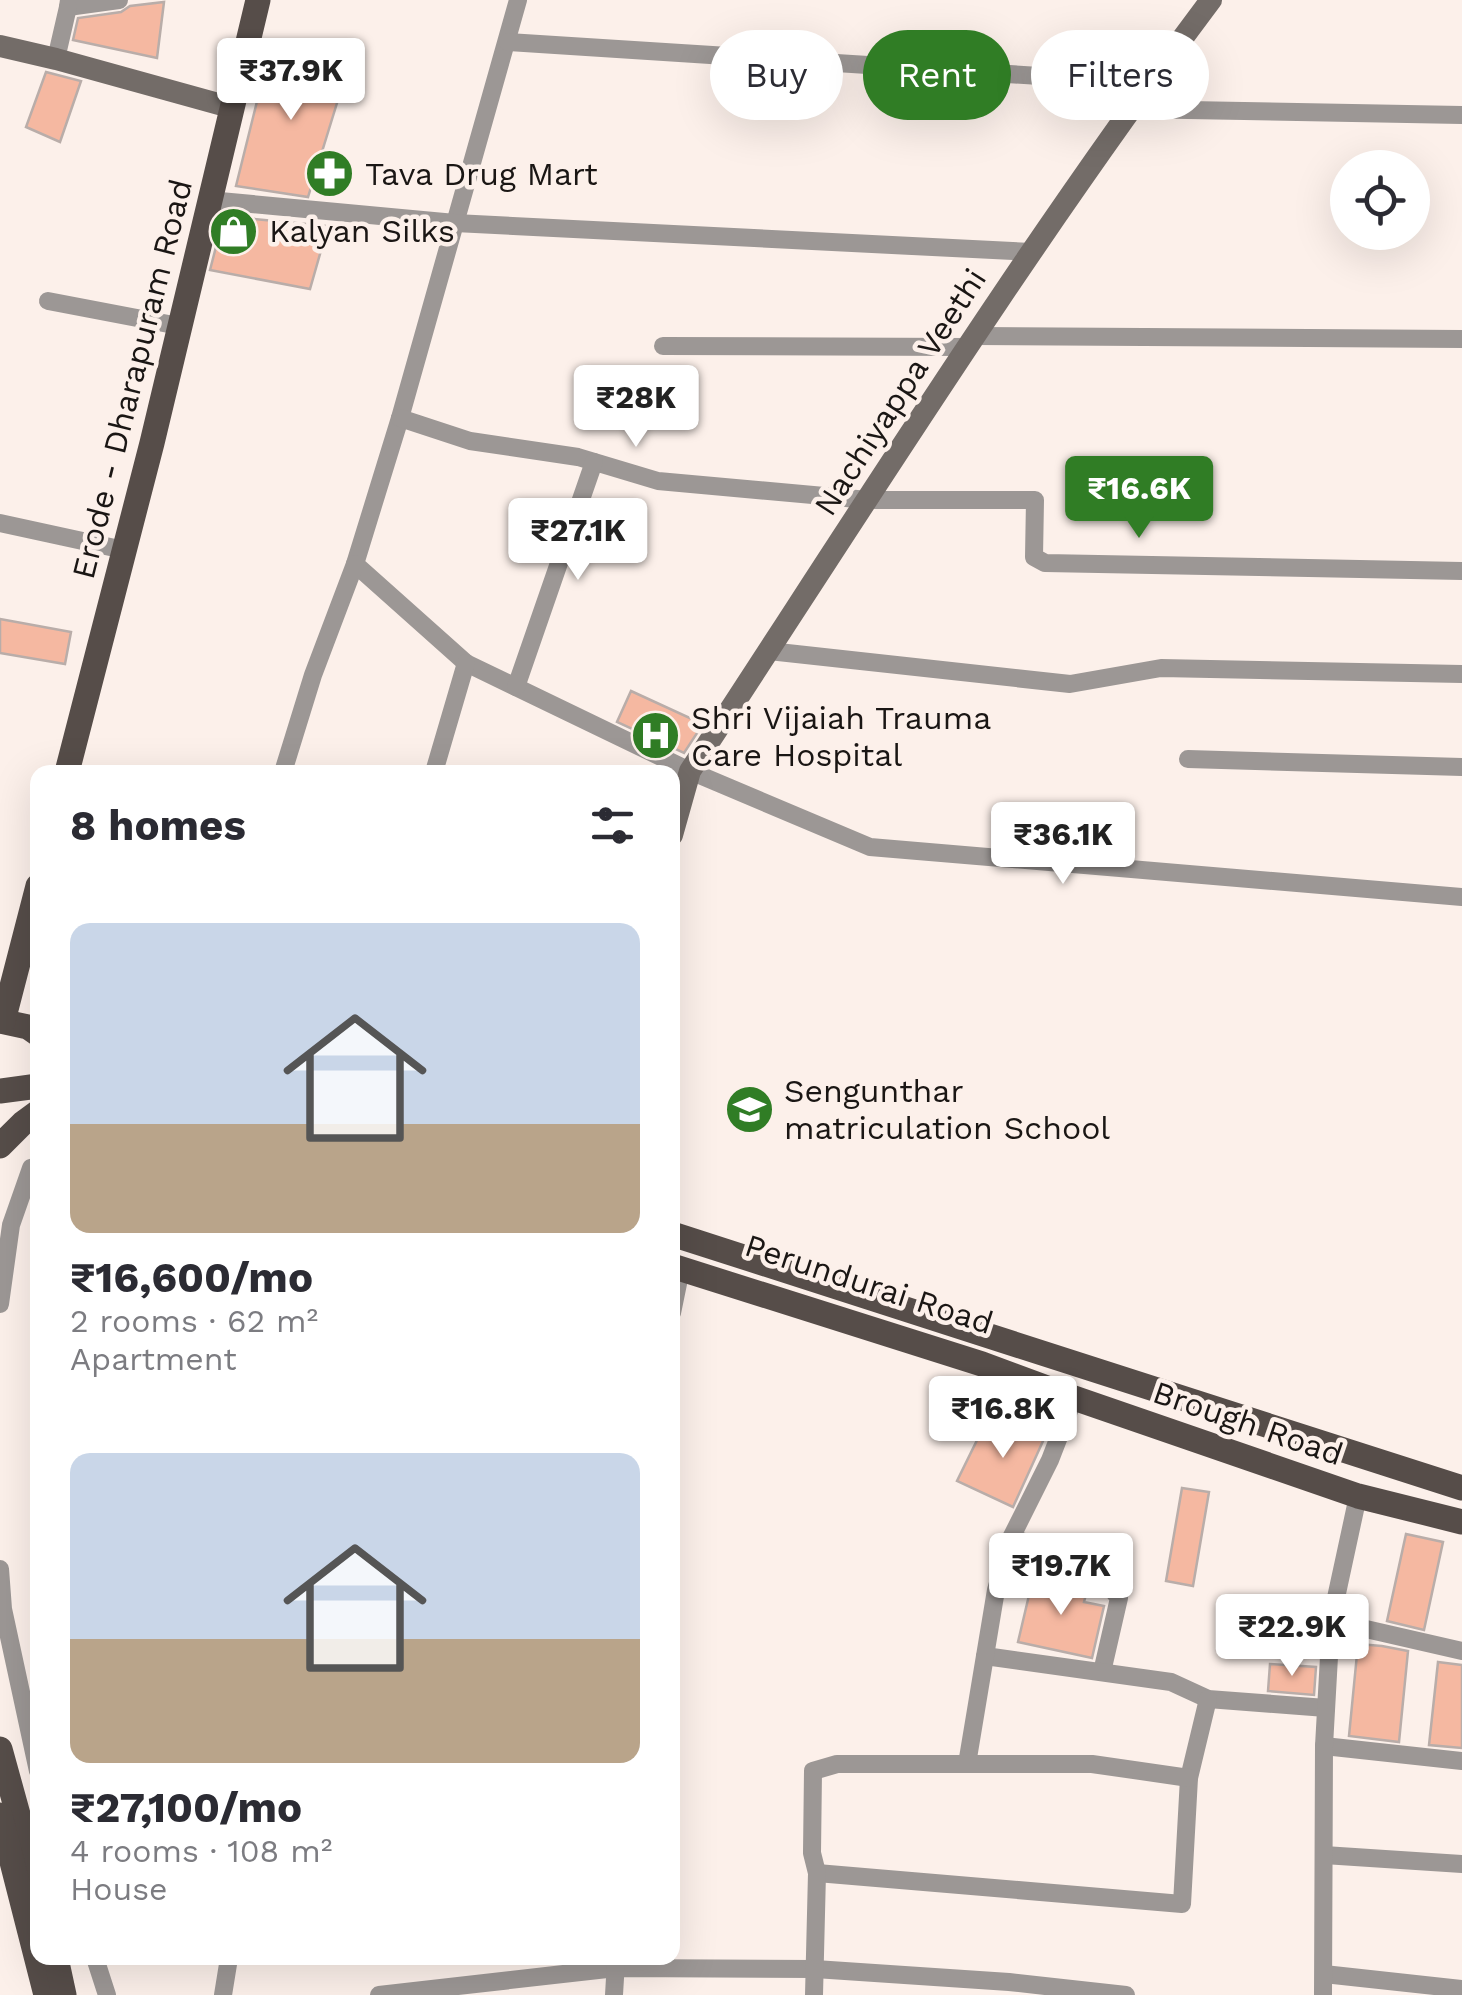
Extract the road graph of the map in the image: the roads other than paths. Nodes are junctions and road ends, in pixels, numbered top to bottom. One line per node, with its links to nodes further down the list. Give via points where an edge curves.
1 (119, 0): 5 (street)
2 (258, 0): 11 (main road, Erode - Dharapuram Road)
3 (518, 0): 7 (street)
4 (1211, 0): 6 (street, Nachiyappa Veethi)
5 (68, 4): 9 (street)
6 (1188, 30)
7 (508, 42): 10 (street); 16 (street)
8 (0, 46): 9 (street)
9 (56, 59): 11 (street)
10 (1031, 76)
11 (233, 108): 15 (main road, Erode - Dharapuram Road)
12 (1209, 111): 13 (street)
13 (1462, 116)
14 (1124, 120): 17 (street, Nachiyappa Veethi)
15 (209, 200): 16 (street); 19 (main road, Erode - Dharapuram Road)
16 (456, 224): 17 (street); 23 (street)
17 (1031, 252): 21 (street, Nachiyappa Veethi)
18 (48, 301): 19 (street)
19 (179, 326): 27 (main road, Erode - Dharapuram Road)
20 (1462, 338): 21 (street)
21 (972, 342): 22 (street); 25 (street, Nachiyappa Veethi)
22 (663, 346)
23 (400, 418): 24 (street, via 470,441); 28 (street)
24 (594, 462): 25 (street, via 658,481); 33 (street)
25 (868, 500): 29 (street, via 1035,500 1034,557 1045,562); 30 (street, Nachiyappa Veethi)
26 (0, 523): 27 (street)
27 (124, 550): 35 (main road, Erode - Dharapuram Road)
28 (355, 564): 31 (street); 36 (street)
29 (1462, 571)
30 (769, 651): 32 (street, via 1070,684 1161,668); 41 (street, Nachiyappa Veethi)
31 (466, 664): 33 (street); 37 (street)
32 (1462, 674)
33 (516, 688): 38 (street)
34 (1188, 759): 40 (street)
35 (69, 765)
36 (285, 765)
37 (436, 765)
38 (677, 765)
39 (680, 766): 41 (street)
40 (1462, 768)
41 (690, 771): 42 (street, Nachiyappa Veethi); 43 (street, via 870,847)
42 (680, 807)
43 (1462, 896)
44 (30, 916): 45 (main road)
45 (2, 1021): 46 (main road)
46 (30, 1029)
47 (30, 1076): 48 (main road)
48 (0, 1079)
49 (30, 1087): 50 (main road)
50 (0, 1091)
51 (30, 1118): 54 (main road, bridge)
52 (30, 1125): 53 (main road)
53 (0, 1132)
54 (0, 1146)
55 (30, 1171): 60 (street, via 10,1224)
56 (680, 1237): 63 (main road, Brough Road)
57 (680, 1246): 62 (main road, Perundurai Road, via 1161,1398)
58 (680, 1265): 62 (main road, Perundurai Road, via 860,1313)
59 (680, 1266): 61 (main road, Brough Road)
60 (0, 1304)
61 (1074, 1398): 62 (main road, Brough Road); 65 (street)
62 (1370, 1485): 63 (main road, Perundurai Road); 64 (main road, Brough Road); 67 (street)
63 (1452, 1485)
64 (1452, 1519)
65 (1011, 1538): 69 (street); 70 (street, via 1090,1562 1119,1598)
66 (0, 1569): 73 (street)
67 (1331, 1621): 68 (street); 72 (street)
68 (1462, 1651)
69 (986, 1656): 70 (street); 77 (street)
70 (1102, 1672): 71 (street, via 1171,1682)
71 (1208, 1699): 72 (street); 78 (street)
72 (1326, 1708): 74 (street)
73 (30, 1734)
74 (1324, 1746): 76 (street); 80 (street)
75 (0, 1748): 81 (main road)
76 (1462, 1761)
77 (967, 1764): 78 (street, via 1092,1764); 83 (street, via 837,1764 813,1771)
78 (1190, 1778): 83 (street, via 1182,1904)
79 (2, 1828): 84 (main road)
80 (1324, 1855): 82 (street); 93 (street)
81 (30, 1858)
82 (1462, 1864)
83 (817, 1874): 92 (street)
84 (30, 1922)
85 (43, 1965): 95 (main road)
86 (55, 1965): 95 (main road)
87 (97, 1965): 96 (street)
88 (228, 1965): 97 (street)
89 (601, 1965): 98 (street)
90 (616, 1965): 99 (street)
91 (680, 1965): 92 (street)
92 (815, 1969): 100 (street); 101 (street)
93 (1324, 1974): 94 (street); 102 (street)
94 (1462, 1989)
95 (51, 1992)
96 (107, 1995)
97 (223, 1995)
98 (379, 1995)
99 (614, 1995)
100 (814, 1995)
101 (1126, 1995)
102 (1322, 1995)

